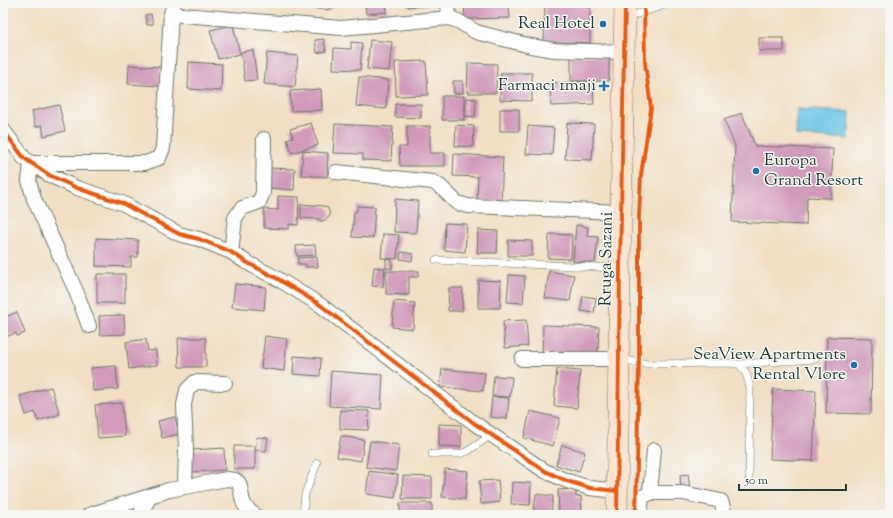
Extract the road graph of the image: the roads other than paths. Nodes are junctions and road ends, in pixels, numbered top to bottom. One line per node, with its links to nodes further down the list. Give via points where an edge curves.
1 (448, 3): 5 (street)
2 (671, 3): 4 (lane)
3 (172, 9): 5 (street, via 340,28); 9 (street, via 163,148 159,158 145,163)
4 (625, 10): 6 (main road, Rruga Sazani)
5 (449, 18): 6 (street, via 476,32 531,46 554,50)
6 (624, 52): 11 (main road, Rruga Sazani)
7 (3, 130): 9 (street, via 24,158)
8 (264, 139): 12 (street, via 263,193 259,202 242,208 236,218)
9 (31, 163): 12 (street, via 77,188 122,203 179,234); 15 (street, via 29,181 34,199)
10 (336, 172): 11 (street, via 433,182 451,199 468,206)
11 (621, 212): 14 (main road, Rruga Sazani)
12 (231, 252): 21 (street, via 319,304)
13 (436, 260): 14 (lane)
14 (620, 268): 17 (main road, Rruga Sazani)
15 (89, 326)
16 (522, 359): 17 (street)
17 (618, 359): 19 (lane, via 647,364); 27 (main road, Rruga Sazani)
18 (815, 359): 19 (lane)
19 (739, 364): 25 (lane, via 746,373 750,387)
20 (225, 383): 26 (street, via 195,382 187,390 184,405)
21 (491, 435): 23 (lane, via 468,451 459,454); 27 (street, via 545,471 567,481 590,488)
22 (654, 450): 28 (street)
23 (432, 454)
24 (317, 463): 33 (lane, via 305,494)
25 (749, 477)
26 (185, 486): 29 (street); 32 (street, via 235,480 239,483 245,508)
27 (617, 491): 34 (main road, Rruga Sazani)
28 (650, 494): 35 (street, via 642,497); 36 (street, via 682,493 721,501)
29 (150, 496): 30 (street); 31 (street)
30 (88, 515)
31 (140, 515)
32 (255, 515)
33 (303, 515)
34 (617, 515)
35 (640, 515)
36 (725, 515)

